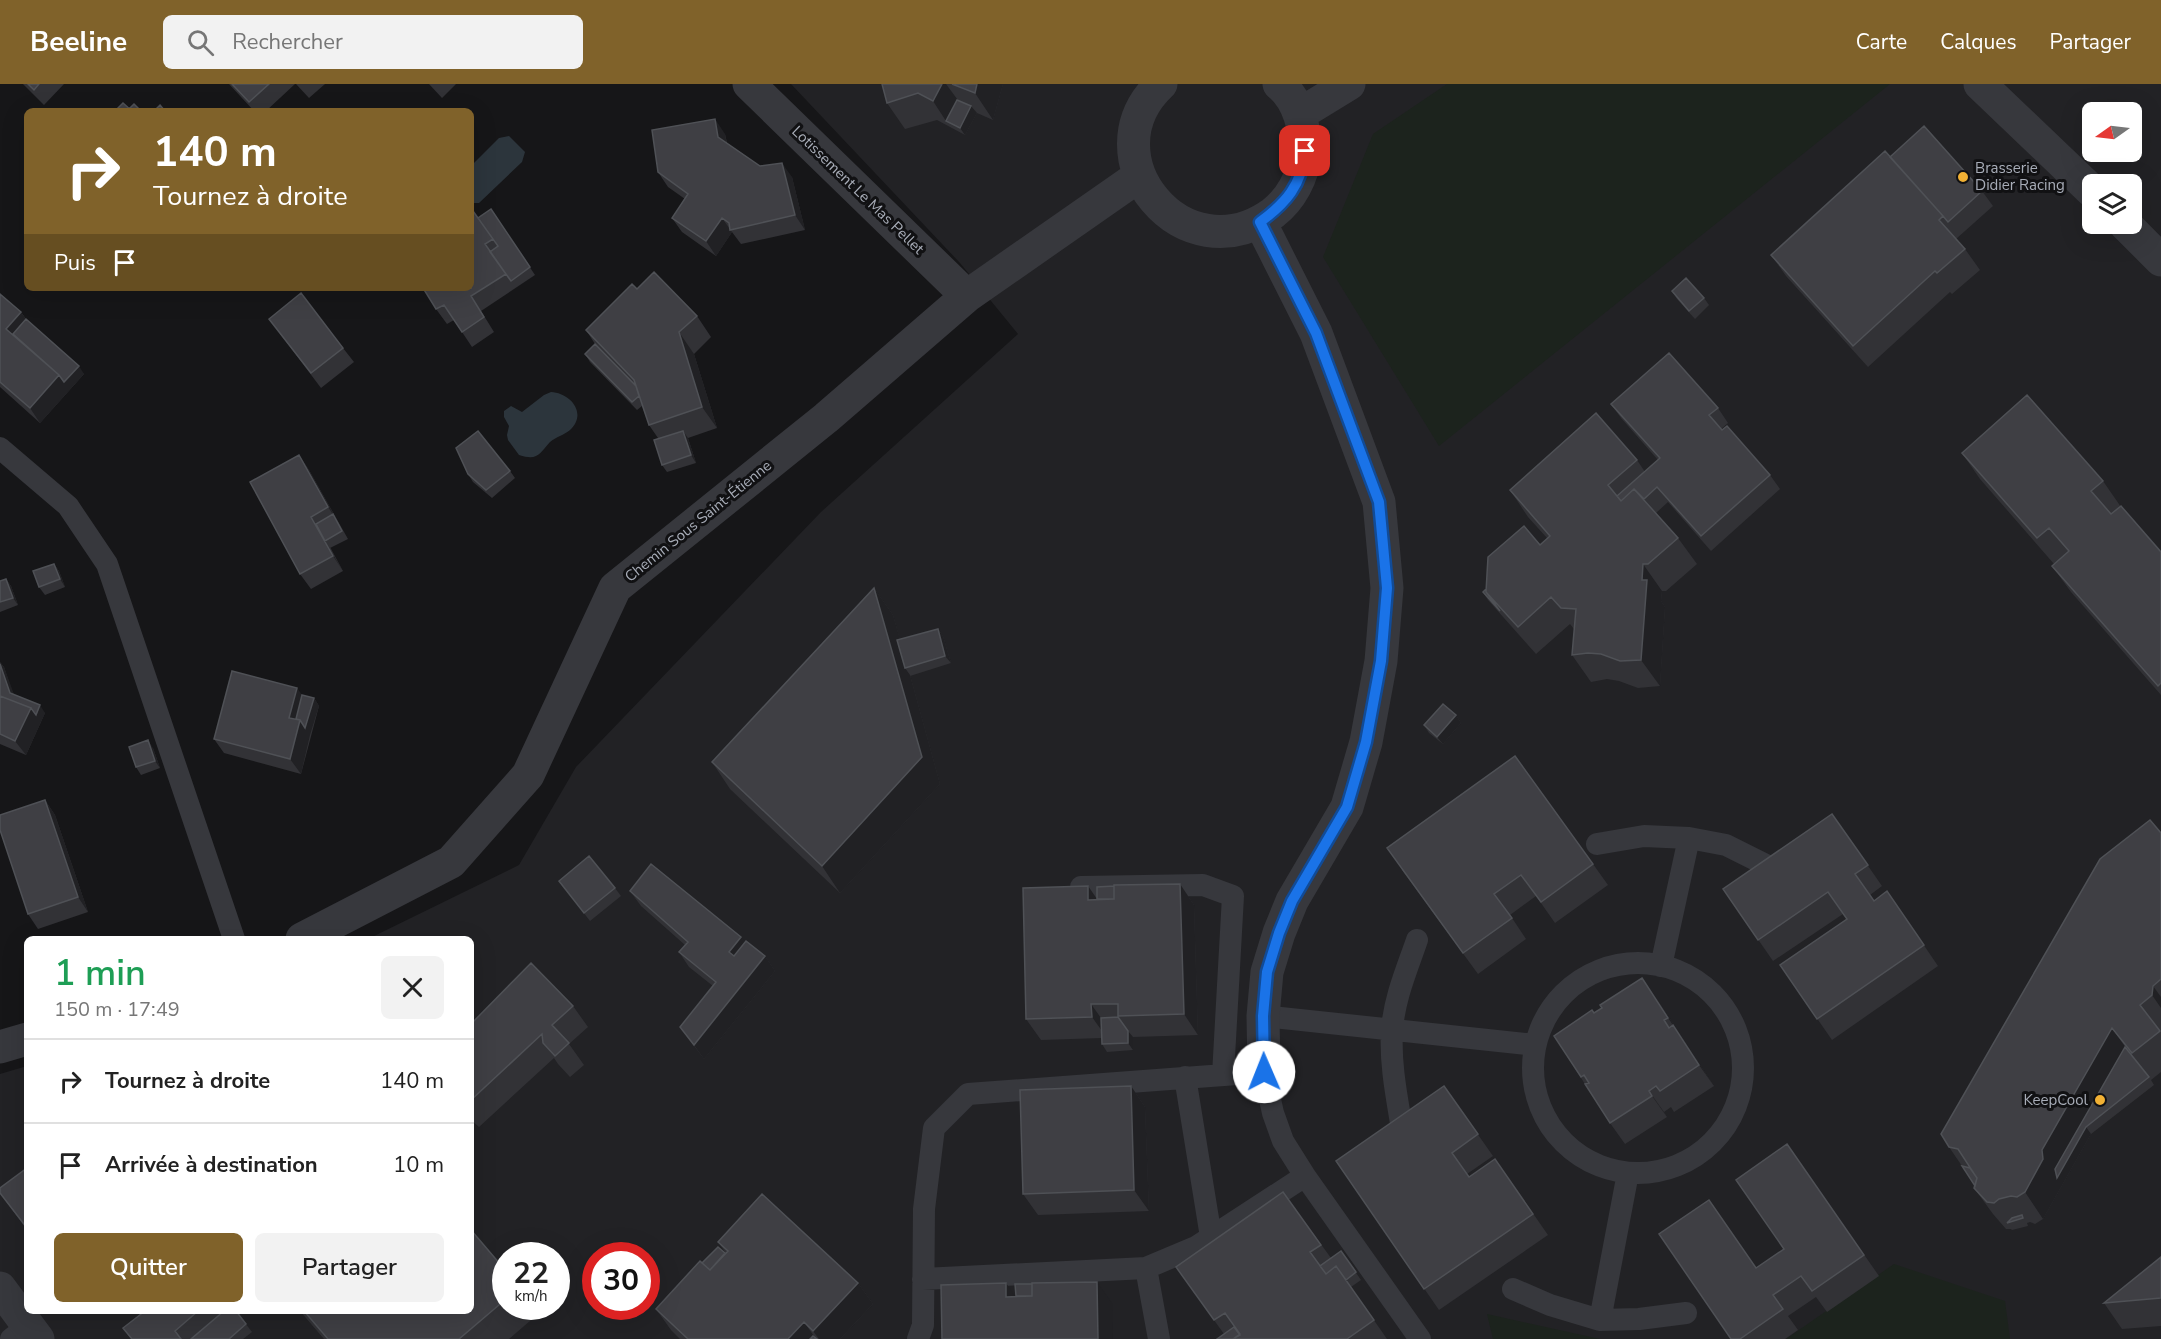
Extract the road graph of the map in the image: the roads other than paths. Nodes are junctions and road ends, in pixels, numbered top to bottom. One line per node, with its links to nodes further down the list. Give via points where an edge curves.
1 (749, 84): 12 (street, Lotissement Le Mas Pellet)
2 (1161, 84): 7 (street, via 1138,118 1134,147)
3 (1279, 84): 6 (street)
4 (1349, 84): 6 (street)
5 (1980, 84): 8 (street)
6 (1300, 114): 9 (street, via 1306,138 1304,164 1296,187 1280,207)
7 (1139, 176): 9 (street, via 1154,201 1176,220 1204,230 1232,231); 12 (street, Chemin Sous Saint-Étienne)
8 (2082, 181)
9 (1260, 222): 22 (street, via 1316,333 1379,502 1387,588 1381,661 1366,742 1347,807 1292,901 1279,933 1267,972)
10 (2135, 234): 11 (street)
11 (2161, 260)
12 (967, 296): 19 (street, Chemin Sous Saint-Étienne, via 826,418 615,588 528,775 451,862)
13 (0, 448): 18 (lane, via 68,506 107,564)
14 (1689, 838): 15 (lane, via 1644,836); 16 (lane, via 1726,845); 21 (lane)
15 (1597, 844)
16 (1766, 865)
17 (1081, 887): 28 (lane, via 1203,885 1233,896)
18 (233, 936)
19 (308, 936)
20 (1417, 940): 23 (lane, via 1397,999)
21 (1661, 966): 25 (lane, via 1622,964 1598,970 1576,983 1557,1000); 31 (lane, via 1695,980 1714,996 1729,1017 1739,1040 1743,1065 1740,1091 1719,1136 1700,1153 1678,1166)
22 (1263, 1016): 23 (lane); 27 (street)
23 (1392, 1030): 25 (lane); 30 (lane)
24 (24, 1040): 26 (street)
25 (1535, 1045): 31 (lane, via 1536,1096 1546,1120 1561,1140 1581,1156)
26 (0, 1047)
27 (1264, 1072): 28 (lane); 32 (lane, via 1283,1141)
28 (1223, 1075): 29 (lane)
29 (1185, 1077): 33 (lane); 35 (lane, via 968,1094 934,1128 924,1209)
30 (1401, 1124)
31 (1628, 1173): 39 (lane)
32 (1305, 1176): 33 (lane); 43 (lane)
33 (1211, 1237): 34 (lane)
34 (1146, 1268): 35 (lane); 42 (lane)
35 (923, 1279): 41 (lane, via 923,1325)
36 (0, 1288): 40 (street)
37 (1513, 1289): 39 (lane)
38 (1686, 1313): 39 (lane)
39 (1600, 1320)
40 (26, 1335)
41 (918, 1339)
42 (1159, 1339)
43 (1420, 1339)

